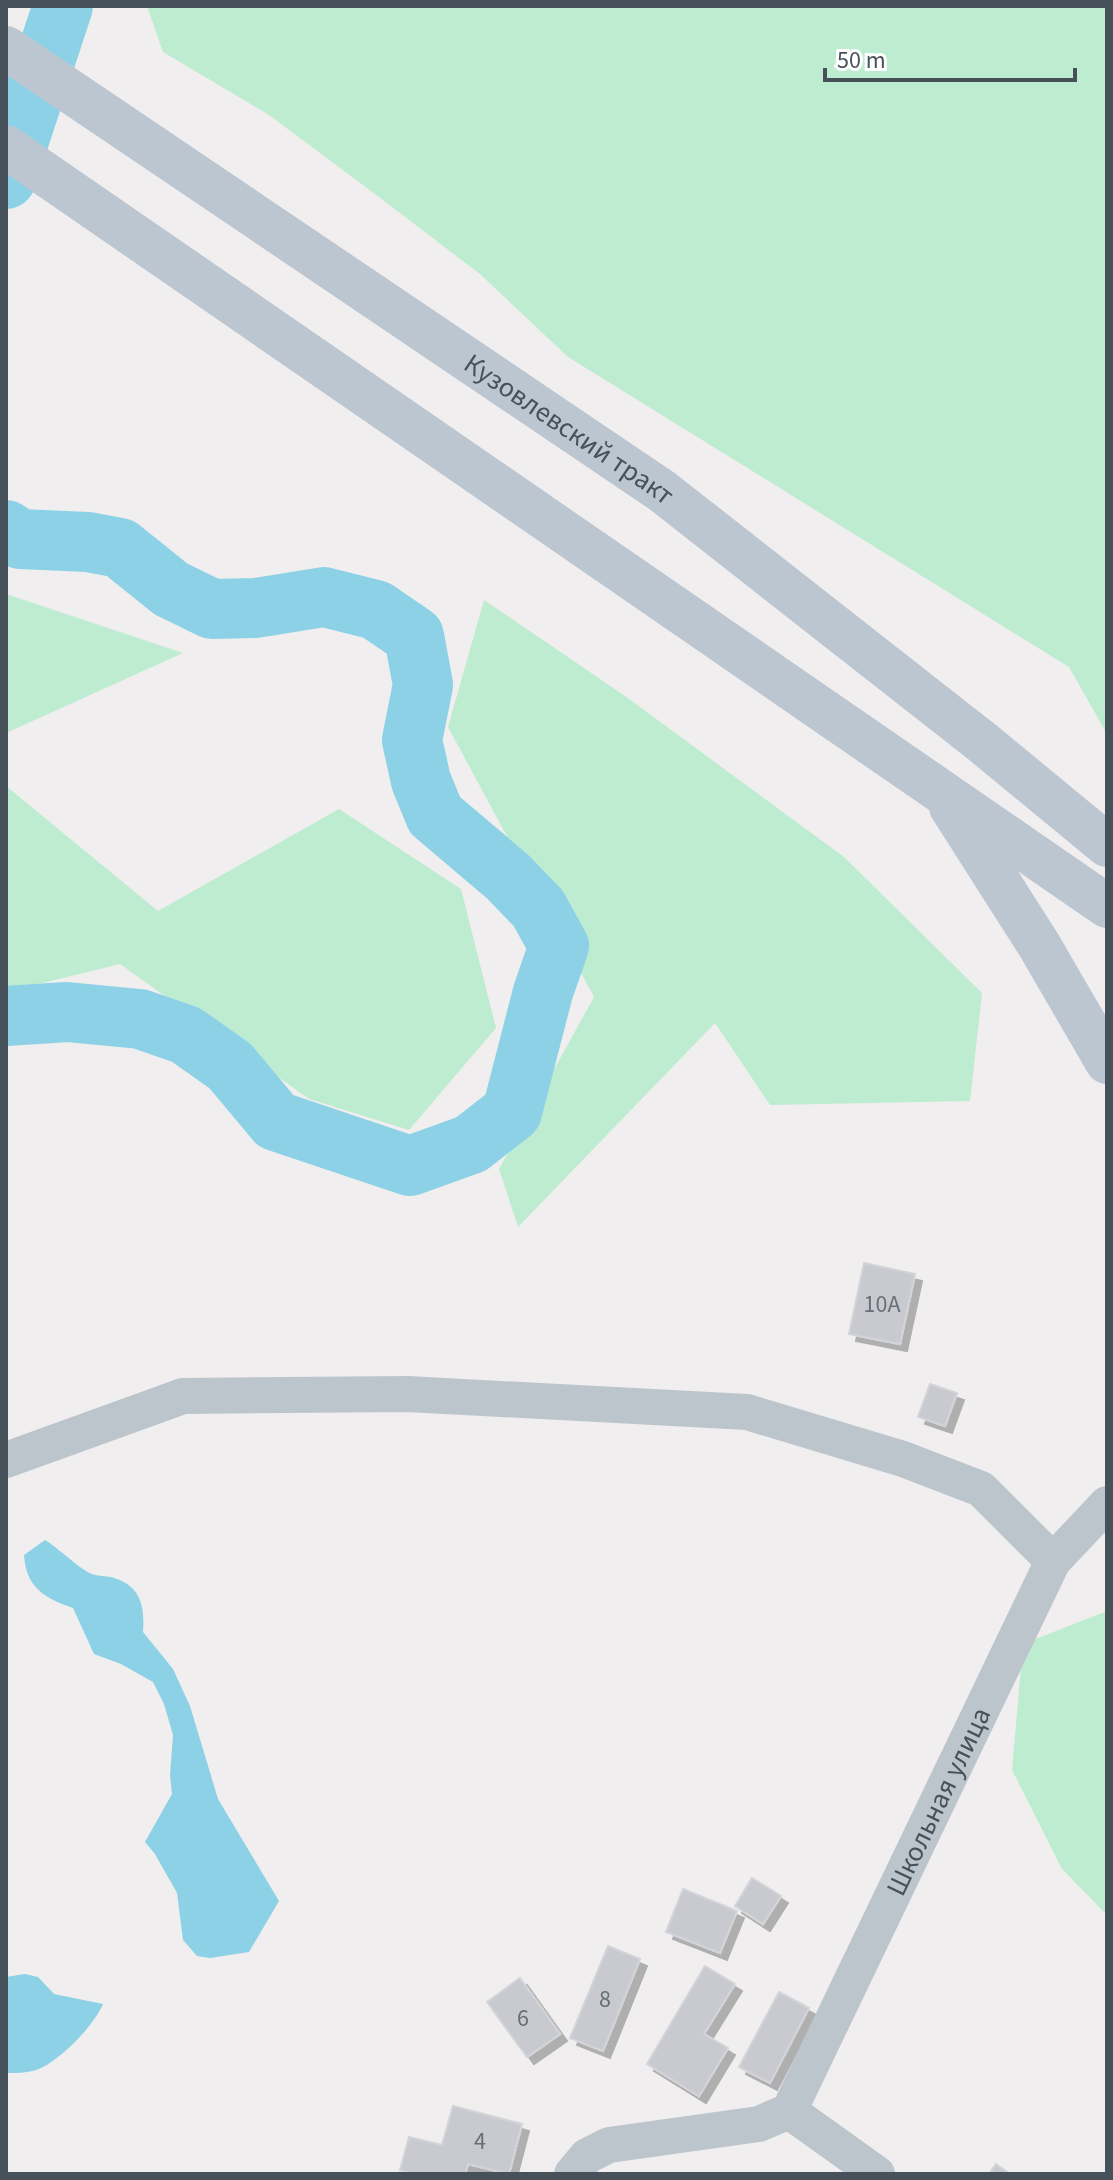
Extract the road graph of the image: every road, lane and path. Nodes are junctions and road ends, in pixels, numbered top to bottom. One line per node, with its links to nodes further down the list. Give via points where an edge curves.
1 (6, 48): 4 (main road, Кузовлевский тракт, via 662,491)
2 (6, 147): 3 (main road)
3 (941, 791): 5 (main road); 6 (main road)
4 (1107, 845)
5 (1107, 906)
6 (1107, 1062)
7 (6, 1460): 9 (street, via 183,1396 407,1394 747,1412 903,1459 981,1489)
8 (1107, 1504): 9 (street, Школьная улица)
9 (1053, 1561): 10 (street, Школьная улица)
10 (789, 2111): 11 (street, via 759,2124 609,2145 587,2156); 12 (street)
11 (572, 2174)
12 (877, 2174)

